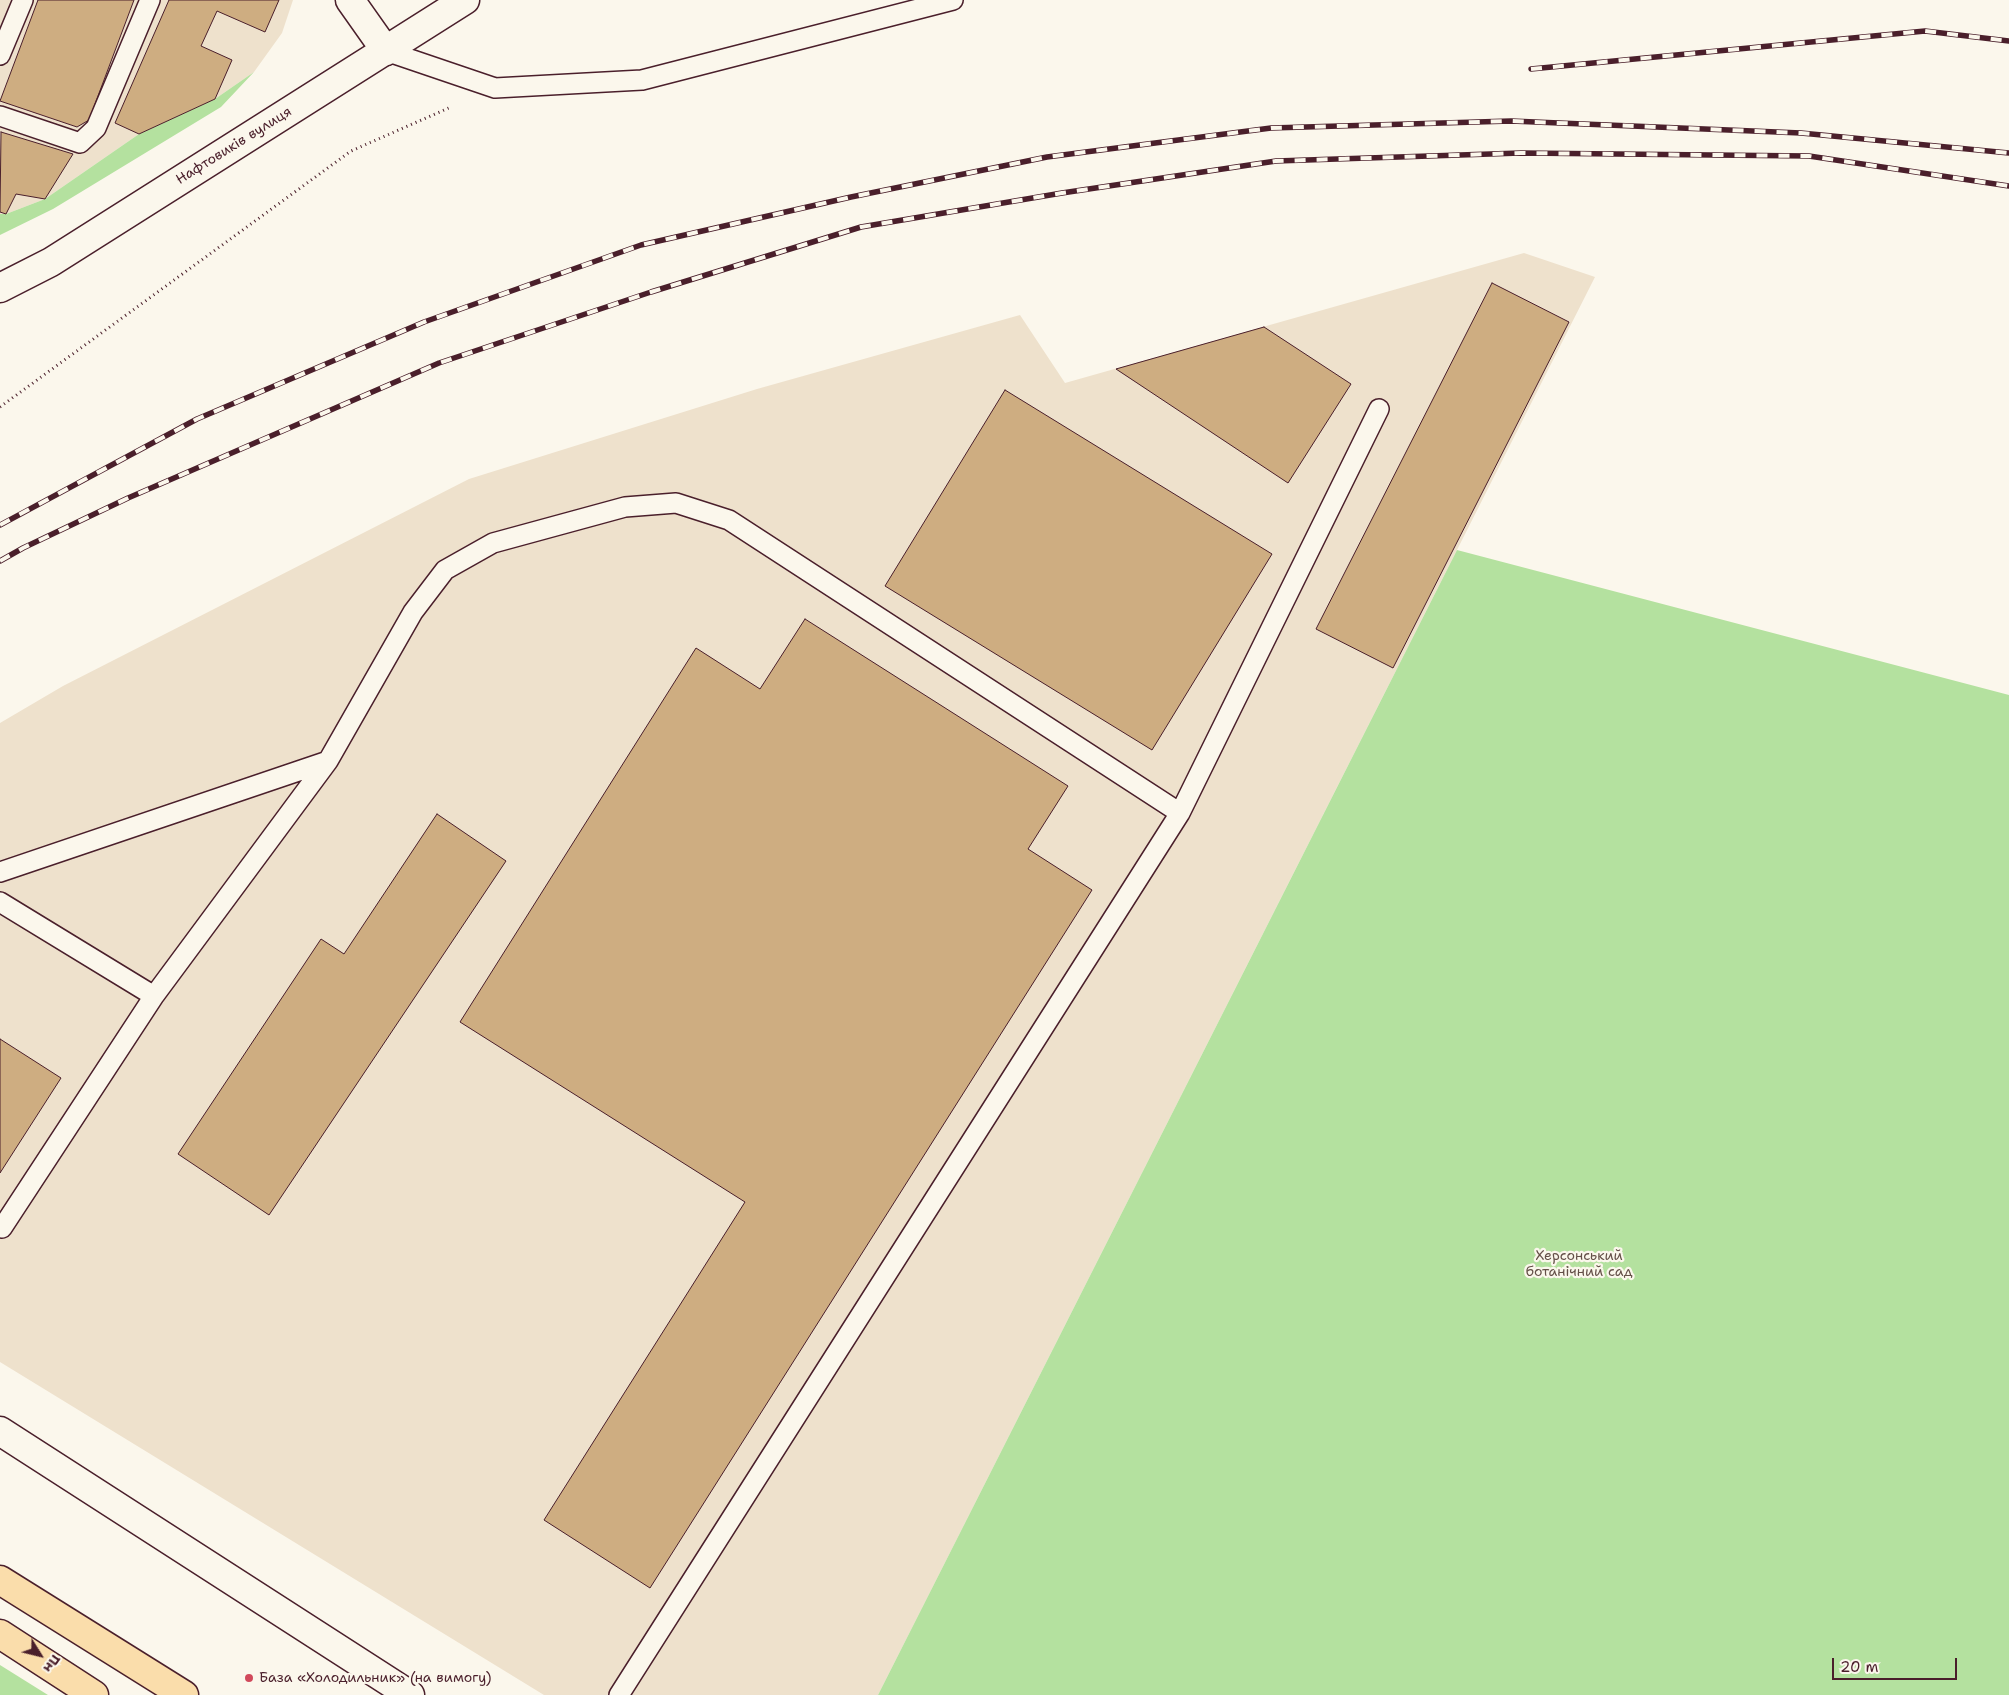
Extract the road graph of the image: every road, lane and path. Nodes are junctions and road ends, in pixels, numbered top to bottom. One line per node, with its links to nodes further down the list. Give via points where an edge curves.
1 (23, 0): 7 (lane)
2 (150, 0): 9 (lane, via 96,128 80,143)
3 (350, 0): 6 (street)
4 (465, 0): 6 (street, Нафтовиків вулиця)
5 (953, 0): 8 (lane, via 642,80)
6 (386, 51): 8 (lane); 10 (street, Нафтовиків вулиця, via 51,262)
7 (0, 55)
8 (495, 88): 11 (path, via 351,151)
9 (0, 116)
10 (0, 288)
11 (0, 406)
12 (1379, 409): 14 (lane)
13 (328, 761): 14 (lane, via 413,612 445,570 493,543 625,507 676,503 728,520); 15 (lane); 17 (lane)
14 (1180, 813): 25 (lane)
15 (0, 872)
16 (0, 902): 17 (lane)
17 (154, 996): 18 (lane)
18 (0, 1227)
19 (0, 1431): 24 (street)
20 (0, 1580): 23 (main road)
21 (0, 1634): 22 (main road)
22 (94, 1695)
23 (184, 1695)
24 (410, 1695)
25 (619, 1695)

